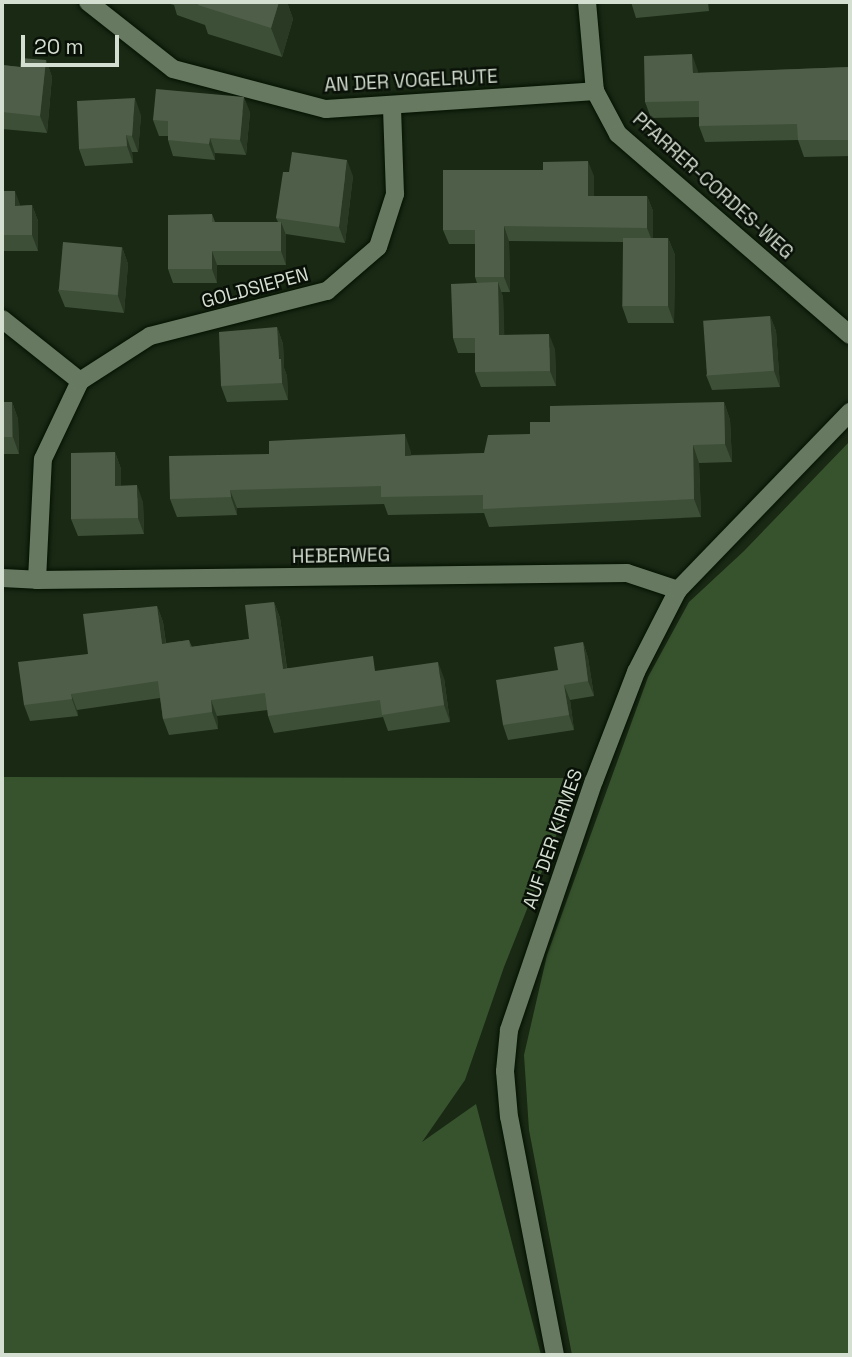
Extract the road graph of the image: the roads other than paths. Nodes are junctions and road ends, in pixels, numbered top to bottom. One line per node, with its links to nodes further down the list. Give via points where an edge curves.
1 (88, 2): 4 (street, AN DER VOGELRUTE, via 173,69 326,109)
2 (587, 2): 3 (street, PFARRER-CORDES-WEG)
3 (595, 91): 4 (street, AN DER VOGELRUTE); 6 (street, PFARRER-CORDES-WEG, via 618,134)
4 (392, 106): 7 (street, GOLDSIEPEN, via 395,194 378,247 327,291 150,336)
5 (2, 318): 7 (street)
6 (850, 335)
7 (80, 381): 10 (street, via 43,459)
8 (850, 412): 11 (street, AUF DER KIRMES)
9 (2, 578): 10 (street, HEBERWEG)
10 (37, 580): 11 (street, HEBERWEG, via 627,573)
11 (678, 590): 12 (street, AUF DER KIRMES, via 631,684 509,1030 505,1071 509,1117)
12 (555, 1355)

